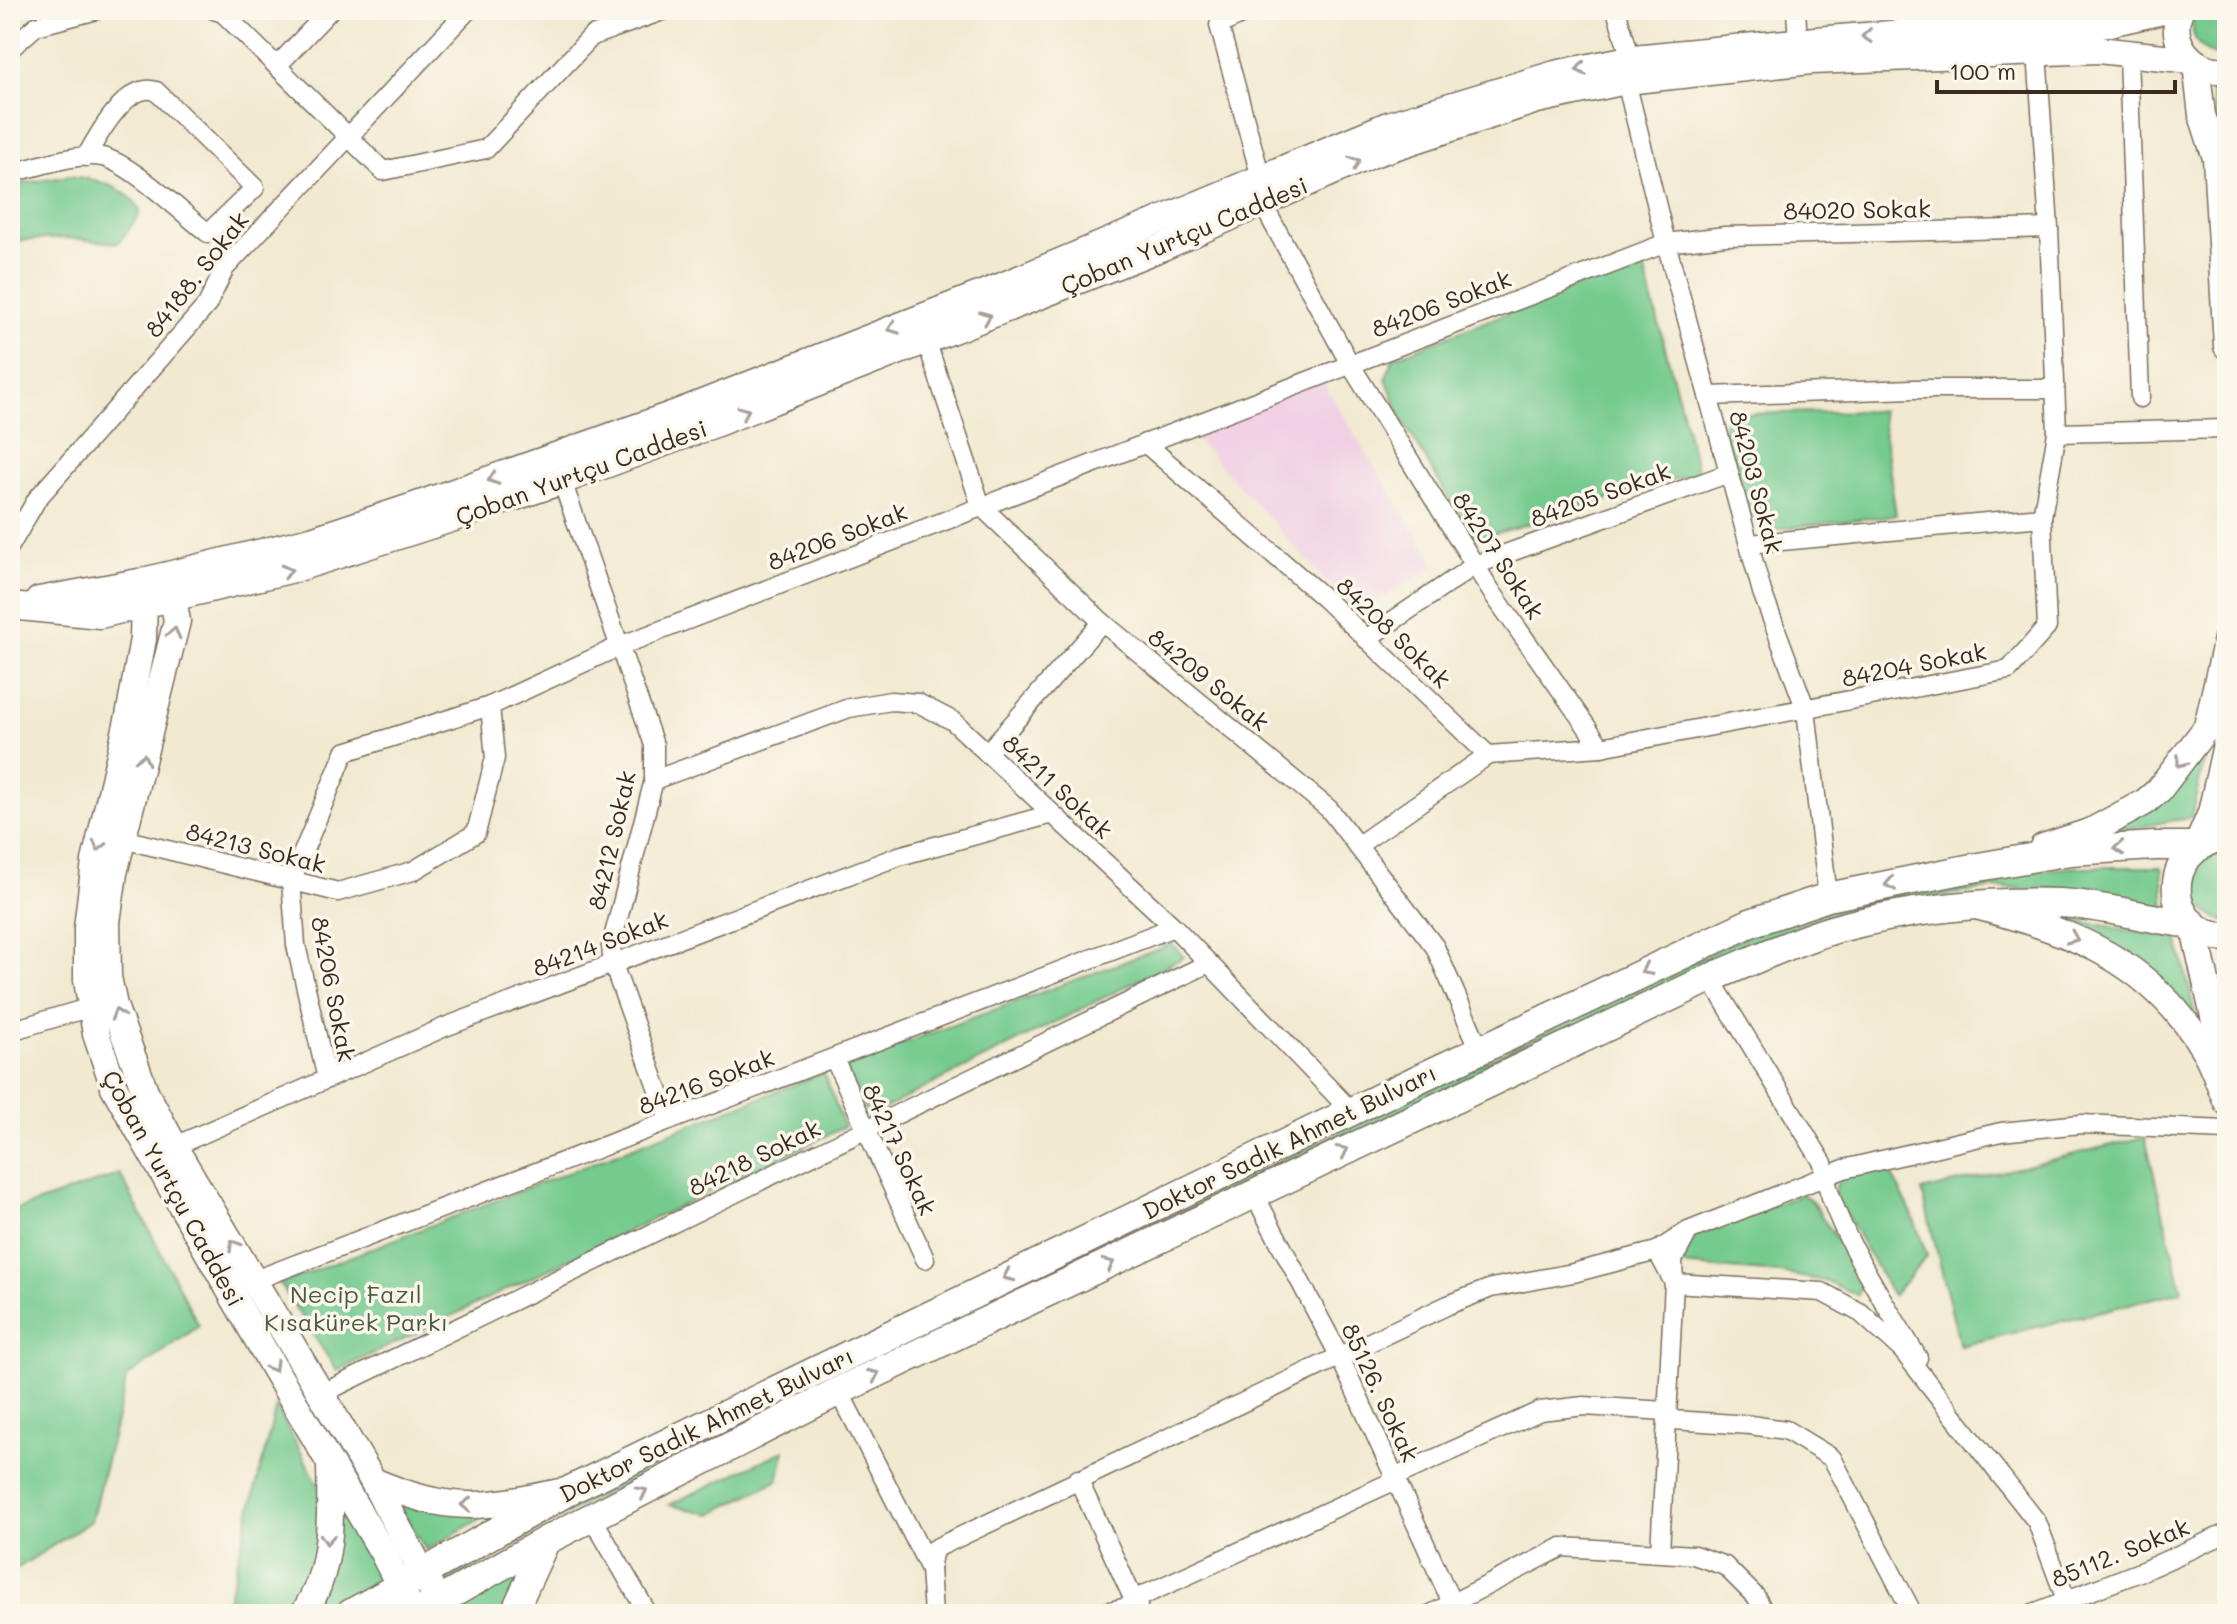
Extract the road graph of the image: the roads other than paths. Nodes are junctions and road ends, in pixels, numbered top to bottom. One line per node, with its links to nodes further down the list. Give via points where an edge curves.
1 (97, 10): 12 (street, via 36,26)
2 (214, 10): 16 (street)
3 (330, 10): 16 (street)
4 (468, 10): 19 (street, 84188. Sokak)
5 (665, 10): 19 (street, via 592,36 486,149 383,171)
6 (1252, 10): 22 (street, 84207 Sokak, via 1219,25)
7 (1616, 10): 17 (street, 84203 Sokak)
8 (1796, 10): 11 (street)
9 (2167, 10): 11 (main road, Çoban Yurtçu Caddesi, one-way to 11, via 2096,26 1928,31)
10 (2180, 10): 15 (main road, via 2179,43)
11 (1798, 42): 17 (main road, Çoban Yurtçu Caddesi)
12 (10, 49)
13 (2037, 52): 14 (main road, Çoban Yurtçu Caddesi); 17 (main road, Çoban Yurtçu Caddesi); 23 (street, 84204 Sokak)
14 (2128, 54): 15 (main road, Çoban Yurtçu Caddesi); 30 (street)
15 (2194, 62): 18 (main road, Çoban Yurtçu Caddesi, via 2209,70); 26 (main road, via 2202,115 2216,158)
16 (277, 66): 19 (street)
17 (1628, 70): 22 (main road, Çoban Yurtçu Caddesi, via 1555,74 1388,125); 24 (street, 84203 Sokak)
18 (2227, 70)
19 (348, 136): 39 (street, 84188. Sokak, via 225,268 207,305 37,499)
20 (86, 157): 20 (street, via 103,127 132,95 149,89 255,188 208,233 127,169 102,157); 21 (street)
21 (10, 173)
22 (1261, 190): 25 (main road, Çoban Yurtçu Caddesi, one-way to 22, via 1163,247); 27 (street, 84207 Sokak); 41 (main road, Çoban Yurtçu Caddesi, one-way to 41, via 674,414)
23 (2049, 228): 24 (street, 84020 Sokak, via 1725,236); 28 (street, 84204 Sokak)
24 (1666, 243): 27 (street, 84206 Sokak); 29 (street, 84203 Sokak)
25 (926, 340): 35 (main road, Çoban Yurtçu Caddesi, one-way to 25); 36 (street, 84209 Sokak)
26 (2227, 346)
27 (1350, 364): 33 (street, 84206 Sokak); 40 (street, 84207 Sokak)
28 (2055, 389): 29 (street); 32 (street, 84204 Sokak)
29 (1708, 396): 34 (street, 84203 Sokak)
30 (2140, 398)
31 (2227, 429): 32 (street)
32 (2057, 433): 37 (street, 84204 Sokak)
33 (1145, 443): 36 (street, 84206 Sokak); 45 (street, 84208 Sokak)
34 (1729, 473): 38 (street, 84203 Sokak); 40 (street, 84205 Sokak)
35 (562, 481): 41 (main road, Çoban Yurtçu Caddesi, one-way to 35, via 298,568); 47 (street, 84212 Sokak)
36 (981, 506): 44 (street, 84209 Sokak); 47 (street, 84206 Sokak)
37 (2042, 517): 38 (street); 49 (street, 84204 Sokak, via 2047,627 2009,670)
38 (1749, 544): 49 (street, 84203 Sokak)
39 (10, 546)
40 (1475, 565): 45 (street, 84205 Sokak); 51 (street, 84207 Sokak)
41 (197, 576): 42 (main road); 42 (main road)
42 (142, 594): 43 (main road, via 100,615); 57 (main road, Çoban Yurtçu Caddesi, one-way to 42, via 177,621); 70 (main road, Çoban Yurtçu Caddesi, one-way to 70, via 140,660 95,861 87,928)
43 (10, 606)
44 (1102, 622): 52 (street); 58 (street, 84209 Sokak, via 1329,809)
45 (1366, 639): 53 (street, 84208 Sokak)
46 (2227, 639): 60 (main road, one-way to 60, via 2207,727 2159,790 2092,831)
47 (620, 646): 48 (street, 84206 Sokak); 54 (street, 84212 Sokak, via 654,745)
48 (490, 706): 61 (street, 84206 Sokak, via 345,752); 61 (street, 84213 Sokak, via 495,758 476,833 413,871 338,892)
49 (1806, 710): 51 (street); 62 (street, 84203 Sokak)
50 (2227, 740): 59 (main road, via 2211,813)
51 (1601, 747): 53 (street)
52 (987, 753): 54 (street, 84211 Sokak, via 953,721 918,703 891,701 849,708); 55 (street, 84211 Sokak)
53 (1488, 755): 58 (street)
54 (654, 780): 67 (street, 84212 Sokak, via 611,946)
55 (1052, 814): 65 (street, 84211 Sokak); 67 (street, 84214 Sokak, via 899,856)
56 (2227, 836): 59 (main road, Doktor Sadık Ahmet Bulvarı)
57 (123, 839): 61 (street, 84213 Sokak); 81 (main road, Çoban Yurtçu Caddesi, one-way to 57, via 145,1091 108,977 107,922)
58 (1357, 846): 72 (street, 84209 Sokak, via 1435,947)
59 (2197, 846): 60 (main road, Doktor Sadık Ahmet Bulvarı, one-way to 60, via 2070,851); 64 (main road, via 2182,865 2176,889 2179,905)
60 (1967, 869): 62 (main road, Doktor Sadık Ahmet Bulvarı, one-way to 62)
61 (291, 881): 75 (street, 84206 Sokak, via 296,945)
62 (1828, 897): 72 (main road, Doktor Sadık Ahmet Bulvarı, one-way to 72, via 1701,944)
63 (1973, 906): 64 (main road, Doktor Sadık Ahmet Bulvarı, via 2061,903); 69 (main road, Doktor Sadık Ahmet Bulvarı, via 1834,929); 76 (main road, one-way to 76, via 2053,929 2105,951 2147,979 2206,1052)
64 (2193, 924): 66 (main road, Doktor Sadık Ahmet Bulvarı); 74 (main road)
65 (1174, 927): 68 (street, 84211 Sokak); 73 (street, 84216 Sokak)
66 (2227, 937)
67 (613, 964): 75 (street, 84214 Sokak, via 445,1027); 78 (street, 84212 Sokak)
68 (1207, 964): 77 (street, 84211 Sokak); 79 (street, 84218 Sokak)
69 (1710, 978): 82 (street, via 1823,1163); 83 (main road, Doktor Sadık Ahmet Bulvarı, one-way to 69)
70 (91, 1007): 71 (street); 94 (main road, Çoban Yurtçu Caddesi, one-way to 94, via 114,1087)
71 (10, 1031)
72 (1480, 1050): 77 (main road, Doktor Sadık Ahmet Bulvarı)
73 (834, 1058): 78 (street, 84216 Sokak); 79 (street, 84217 Sokak)
74 (2227, 1074)
75 (327, 1079): 81 (street, 84214 Sokak)
76 (2227, 1102)
77 (1352, 1112): 98 (main road, Doktor Sadık Ahmet Bulvarı, one-way to 98)
78 (669, 1120): 87 (street, 84216 Sokak)
79 (864, 1130): 86 (street, 84217 Sokak); 91 (street, 84218 Sokak)
80 (2227, 1130): 82 (street, via 2081,1124 2001,1132)
81 (175, 1146): 87 (main road, Çoban Yurtçu Caddesi, one-way to 81)
82 (1824, 1176): 84 (street); 92 (street, via 1870,1276)
83 (1254, 1194): 89 (street, 85126. Sokak); 90 (main road, Doktor Sadık Ahmet Bulvarı, one-way to 83)
84 (1688, 1231): 85 (street); 88 (street, via 1673,1260)
85 (1657, 1251): 88 (street); 89 (street, via 1491,1288)
86 (925, 1259)
87 (255, 1280): 91 (main road, Çoban Yurtçu Caddesi)
88 (1674, 1283): 92 (street, via 1822,1292 1861,1313 1902,1350); 93 (street)
89 (1339, 1355): 95 (street); 96 (street, 85126. Sokak)
90 (839, 1391): 99 (main road, Doktor Sadık Ahmet Bulvarı, one-way to 90); 103 (street)
91 (321, 1394): 97 (main road, Çoban Yurtçu Caddesi)
92 (1944, 1402): 105 (street, via 2037,1522)
93 (1666, 1411): 96 (street, via 1584,1406 1540,1411); 102 (street); 117 (street, via 1673,1420 1786,1430 1832,1458)
94 (330, 1461): 104 (main road, Çoban Yurtçu Caddesi); 109 (main road, one-way to 109, via 325,1565 315,1598)
95 (1078, 1479): 103 (street, via 934,1549); 106 (street)
96 (1396, 1480): 106 (street, via 1142,1596); 107 (street, 85126. Sokak)
97 (373, 1481): 98 (main road, one-way to 97, via 465,1506 436,1504); 104 (main road, Çoban Yurtçu Caddesi)
98 (570, 1490): 104 (main road, Doktor Sadık Ahmet Bulvarı)
99 (592, 1517): 101 (main road, Doktor Sadık Ahmet Bulvarı); 112 (street)
100 (2227, 1533): 105 (street, 85112. Sokak)
101 (547, 1540): 108 (main road, Doktor Sadık Ahmet Bulvarı); 111 (main road)
102 (1660, 1552): 107 (street, via 1562,1547); 116 (street, via 1694,1555 1725,1566)
103 (930, 1569): 113 (street)
104 (412, 1578): 108 (main road); 110 (main road, Doktor Sadık Ahmet Bulvarı)
105 (2071, 1606): 118 (street, 85112. Sokak)
106 (1138, 1609): 114 (street)
107 (1455, 1609): 115 (street)
108 (429, 1611)
109 (303, 1614)
110 (350, 1614)
111 (513, 1614)
112 (648, 1614)
113 (933, 1614)
114 (1097, 1614)
115 (1431, 1614)
116 (1765, 1614)
117 (1913, 1614)
118 (2031, 1614)

